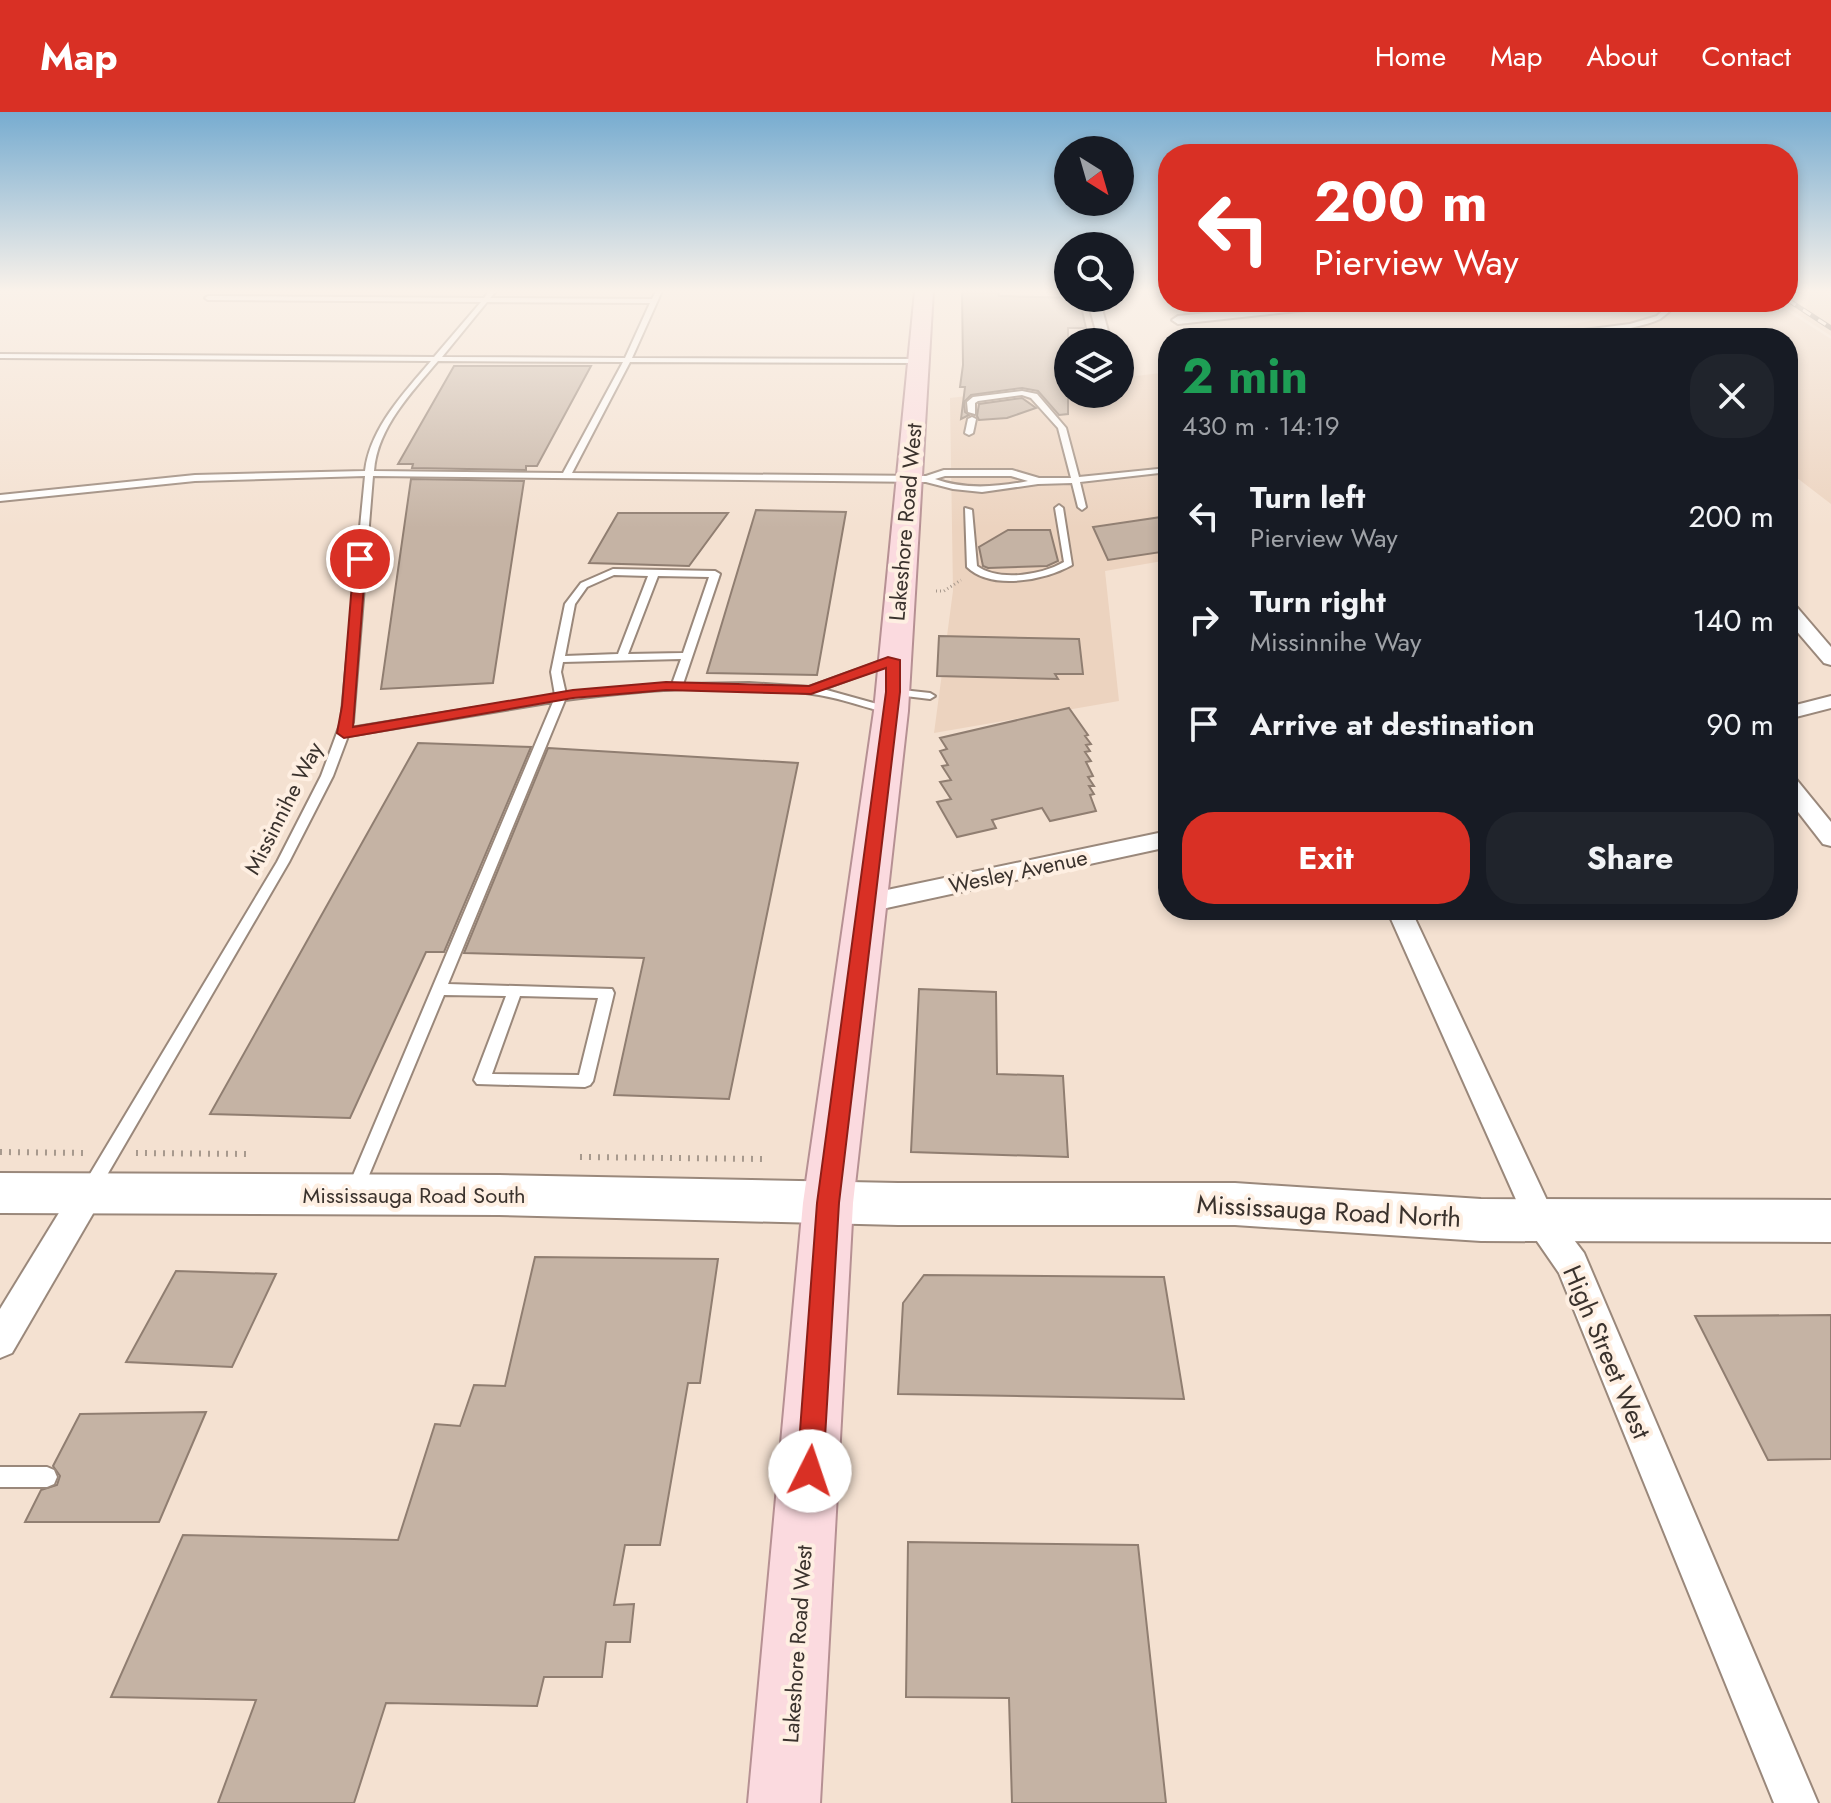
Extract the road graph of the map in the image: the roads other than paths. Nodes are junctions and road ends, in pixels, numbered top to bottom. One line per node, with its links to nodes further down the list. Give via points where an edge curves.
1 (428, 370): 6 (lane, Missinnihe Way, via 386,421)
2 (623, 370): 7 (lane)
3 (919, 370): 8 (main road, Lakeshore Road West)
4 (969, 433): 9 (lane, via 971,402 1029,394 1059,423)
5 (1158, 471): 9 (lane)
6 (367, 474): 7 (lane); 11 (lane, via 195,478); 28 (lane, Missinnihe Way)
7 (567, 474): 8 (lane)
8 (918, 479): 10 (lane, via 944,473 998,473); 10 (lane, via 943,487 1012,488); 22 (main road, Lakeshore Road West)
9 (1075, 480): 10 (lane); 12 (lane)
10 (1038, 481)
11 (0, 498)
12 (1082, 507)
13 (1059, 508): 14 (lane, via 1069,563 999,578 978,574 972,567)
14 (968, 510)
15 (654, 573): 17 (lane, via 715,574); 18 (lane); 19 (lane, via 613,572 584,585 570,604)
16 (1798, 621): 20 (street)
17 (687, 656): 18 (lane); 21 (lane)
18 (622, 657): 19 (lane)
19 (559, 659): 24 (lane)
20 (1831, 659)
21 (677, 686): 23 (lane); 24 (lane)
22 (892, 688): 23 (lane); 23 (lane); 25 (lane); 32 (main road, Lakeshore Road West)
23 (811, 690)
24 (561, 696): 28 (lane); 34 (lane)
25 (930, 696)
26 (1831, 702): 27 (street)
27 (1798, 710)
28 (344, 733): 37 (lane, Missinnihe Way, via 283,862)
29 (1798, 797): 30 (street)
30 (1831, 838)
31 (1158, 841): 32 (street, Wesley Avenue)
32 (868, 903): 39 (main road, Lakeshore Road West)
33 (1404, 920): 40 (street, High Street West)
34 (439, 989): 35 (lane); 38 (lane)
35 (515, 990): 35 (lane, via 607,993 585,1081 482,1080)
36 (0, 1193): 37 (main road, Mississauga Road South)
37 (87, 1195): 38 (main road, Mississauga Road South); 42 (street)
38 (353, 1195): 39 (main road, Mississauga Road South)
39 (828, 1203): 40 (main road, Mississauga Road North, via 1235,1204); 45 (main road, Lakeshore Road West)
40 (1541, 1221): 41 (main road, Mississauga Road North); 46 (street, High Street West, via 1572,1264)
41 (1831, 1221)
42 (0, 1341)
43 (0, 1477): 44 (lane)
44 (47, 1477)
45 (784, 1803)
46 (1796, 1803)

